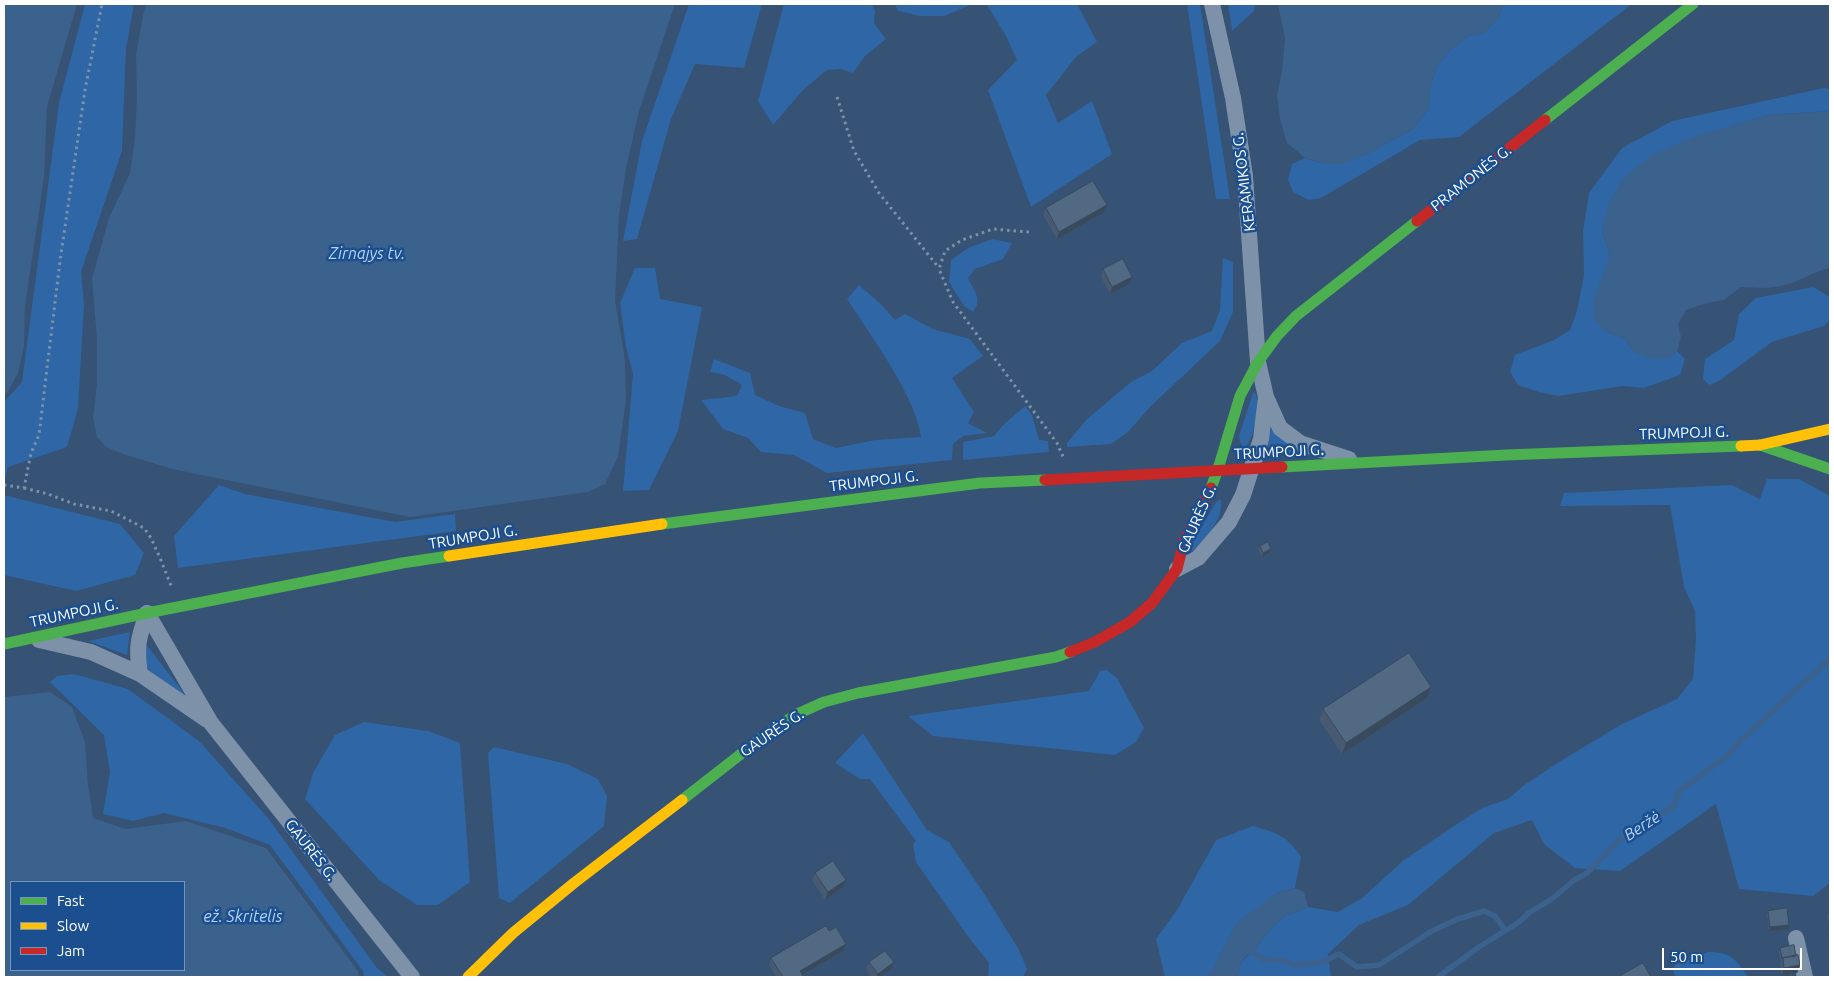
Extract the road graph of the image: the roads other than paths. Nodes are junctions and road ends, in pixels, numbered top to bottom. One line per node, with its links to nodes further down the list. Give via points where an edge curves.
1 (1212, 4): 3 (street, KERAMIKOS G., via 1233,98 1245,176)
2 (1693, 4): 3 (main road, PRAMONĖS G., via 1296,316)
3 (1258, 362): 4 (street); 9 (main road, PRAMONĖS G., via 1240,396)
4 (1266, 397): 7 (street, via 1280,428 1300,443); 8 (street, via 1261,439)
5 (1830, 429): 6 (main road, TRUMPOJI G.)
6 (1760, 445): 7 (main road, TRUMPOJI G.); 10 (main road, TRUMPOJI G.)
7 (1360, 463): 8 (main road, TRUMPOJI G.)
8 (1252, 468): 9 (main road, TRUMPOJI G.); 11 (street, GAURĖS G., via 1229,522 1198,558)
9 (1218, 469): 11 (main road, GAURĖS G., via 1208,497 1184,541); 12 (main road, TRUMPOJI G., via 980,482 696,519 402,563)
10 (1830, 469)
11 (1177, 569): 19 (main road, GAURĖS G., via 1152,603 1130,622 1095,642 1056,657 858,693 824,702 795,715 574,883)
12 (147, 613): 13 (main road, TRUMPOJI G.); 15 (street, via 136,652); 16 (street, GAURĖS G.)
13 (32, 638): 14 (main road, TRUMPOJI G.); 15 (street, GAURĖS G., via 91,652)
14 (4, 644)
15 (140, 674): 16 (street, GAURĖS G.)
16 (211, 723): 18 (street, GAURĖS G.)
17 (1796, 938): 20 (street)
18 (412, 977)
19 (468, 977)
20 (1806, 977)

